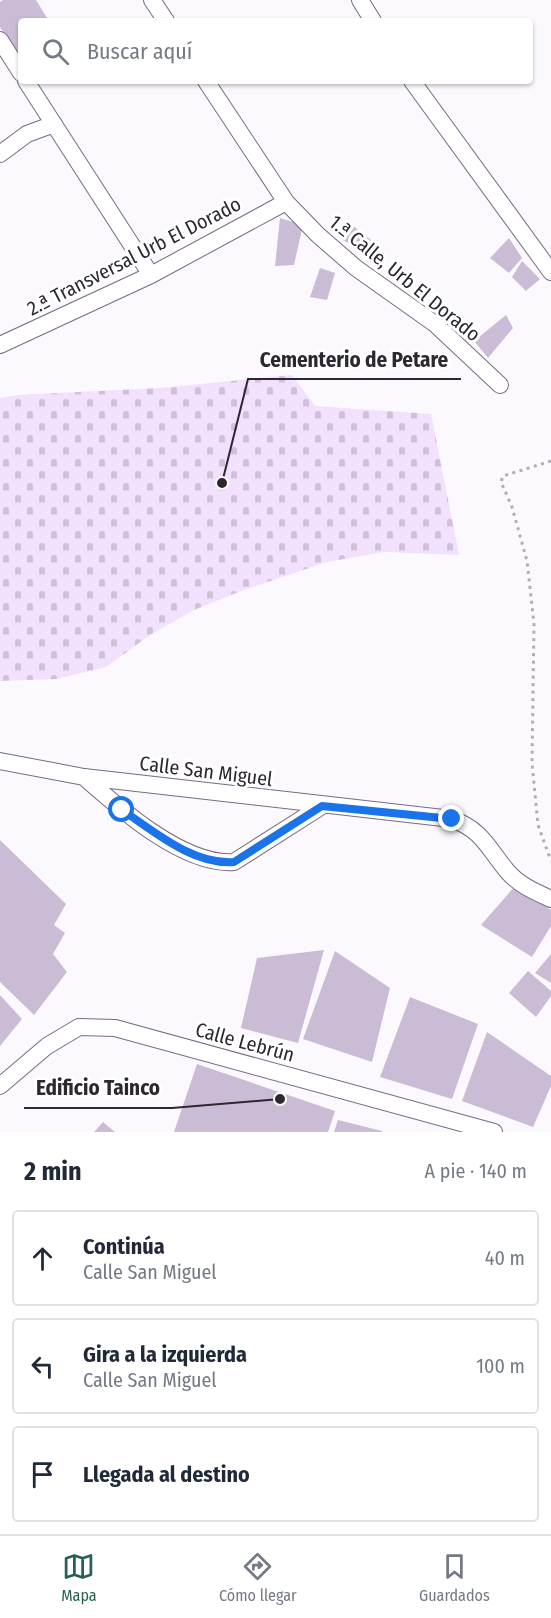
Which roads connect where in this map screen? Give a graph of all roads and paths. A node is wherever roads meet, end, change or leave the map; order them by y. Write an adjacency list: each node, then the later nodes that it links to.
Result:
1 (152, 0): 3 (street)
2 (360, 0): 4 (street)
3 (164, 18)
4 (371, 18)
5 (0, 40): 6 (street)
6 (18, 68)
7 (28, 84): 10 (street)
8 (208, 84): 12 (street, 1.ª Calle, Urb El Dorado)
9 (414, 84): 13 (street)
10 (54, 124): 11 (street); 14 (street)
11 (0, 154)
12 (286, 201): 14 (street, 2.ª Transversal Urb El Dorado); 16 (street, 1.ª Calle, Urb El Dorado)
13 (551, 272)
14 (151, 275): 15 (street, 2.ª Transversal Urb El Dorado)
15 (0, 345)
16 (500, 385)
17 (551, 461): 21 (path)
18 (0, 761): 19 (street, Calle San Miguel)
19 (84, 777): 20 (street, Calle San Miguel); 20 (street)
20 (322, 806): 22 (street, Calle San Miguel)
21 (551, 861)
22 (551, 899)
23 (0, 1086): 24 (street, Calle Lebrún)
24 (494, 1132)

